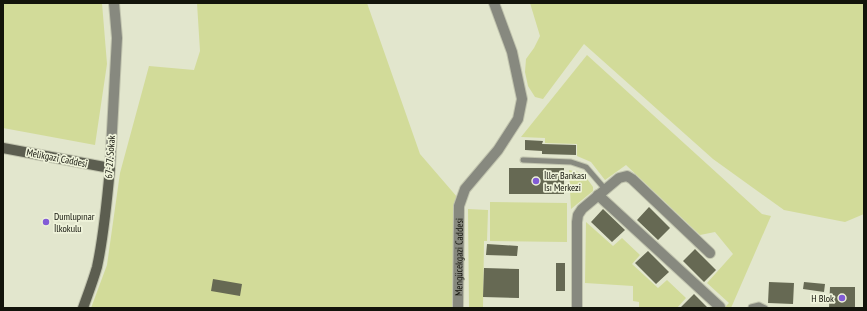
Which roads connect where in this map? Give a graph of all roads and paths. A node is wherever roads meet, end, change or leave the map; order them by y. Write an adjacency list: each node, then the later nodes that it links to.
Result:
1 (114, 3): 5 (street, 67-27. Sokak)
2 (494, 3): 10 (street, Mengücekgazi Caddesi)
3 (3, 148): 5 (street, Melikgazi Caddesi)
4 (524, 160): 6 (lane)
5 (110, 168): 9 (street, 67-27. Sokak)
6 (602, 192): 7 (street); 8 (street); 11 (street)
7 (710, 253)
8 (720, 307)
9 (83, 308)
10 (458, 308)
11 (577, 308)
12 (751, 308): 13 (lane)
13 (765, 308)

